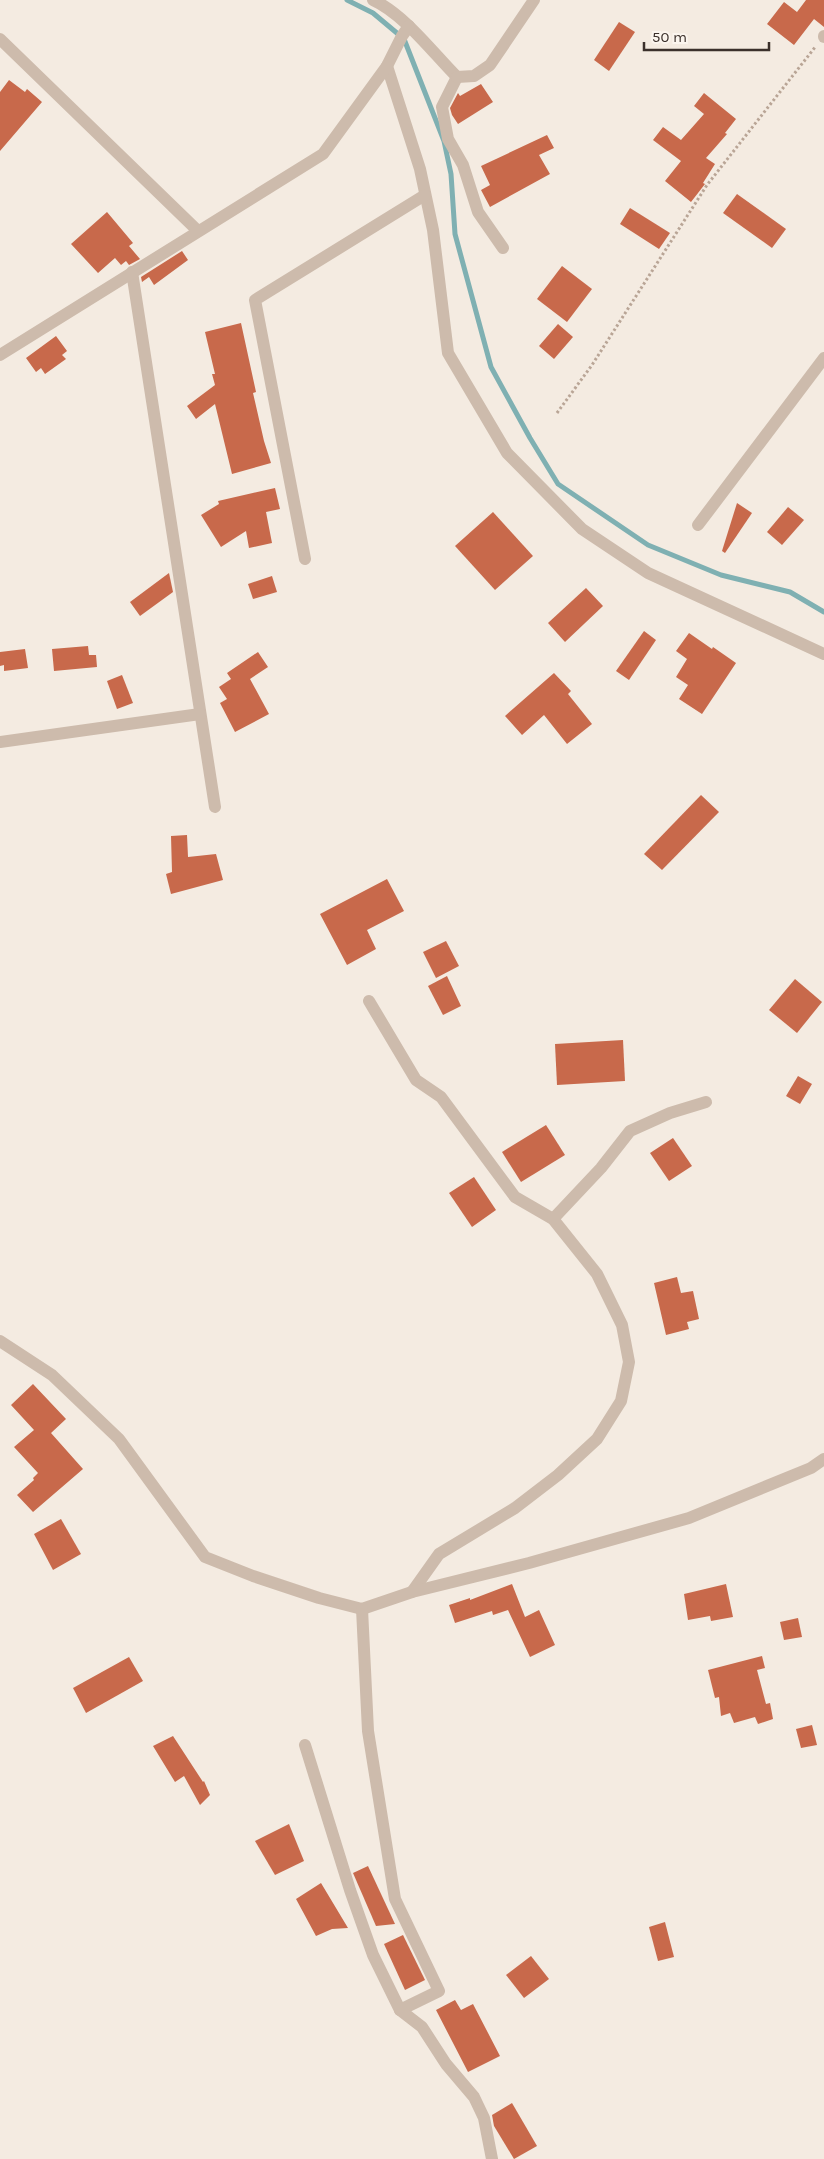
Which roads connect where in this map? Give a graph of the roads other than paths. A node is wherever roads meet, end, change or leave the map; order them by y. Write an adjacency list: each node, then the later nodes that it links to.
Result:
1 (373, 0): 3 (street)
2 (534, 0): 6 (street)
3 (409, 26): 5 (street); 6 (street)
4 (0, 39): 8 (street)
5 (387, 66): 7 (street); 8 (street)
6 (456, 77): 9 (street)
7 (425, 195): 14 (street); 15 (street)
8 (198, 231): 10 (street)
9 (503, 248)
10 (132, 272): 11 (street); 16 (street)
11 (0, 355)
12 (824, 358): 13 (street)
13 (698, 525)
14 (305, 559)
15 (824, 654)
16 (200, 714): 17 (street); 18 (street)
17 (0, 742)
18 (215, 807)
19 (369, 1001): 21 (street)
20 (706, 1102): 21 (street)
21 (553, 1219): 24 (street)
22 (0, 1341): 25 (street)
23 (824, 1459): 24 (street)
24 (412, 1592): 25 (street)
25 (362, 1609): 27 (street)
26 (305, 1745): 27 (street)
27 (400, 2010): 28 (street)
28 (492, 2159)

